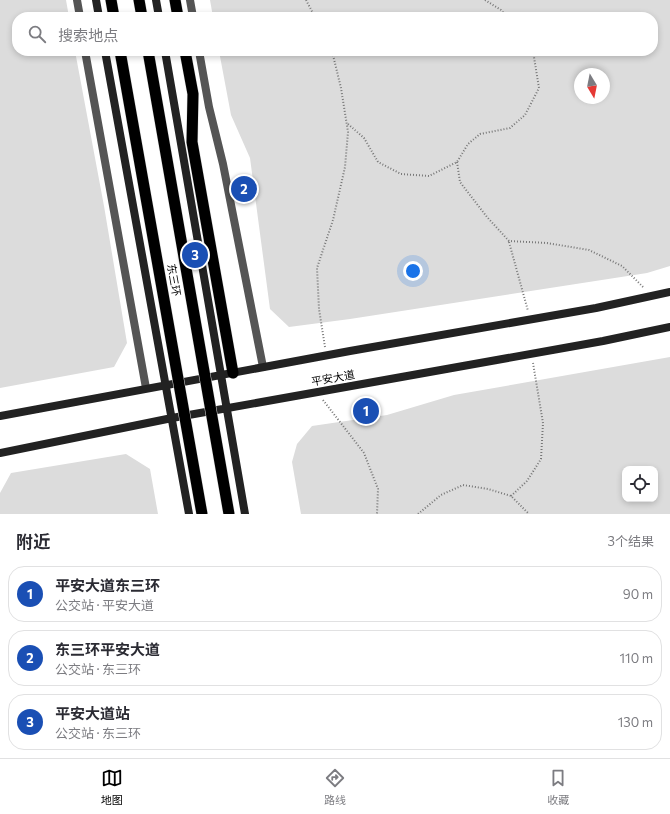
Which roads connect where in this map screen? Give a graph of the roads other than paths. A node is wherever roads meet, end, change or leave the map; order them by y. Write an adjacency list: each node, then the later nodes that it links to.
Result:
1 (77, 0): 8 (street)
2 (96, 0): 9 (main road)
3 (111, 0): 10 (highway)
4 (138, 0): 11 (highway)
5 (156, 0): 12 (main road)
6 (175, 0): 13 (highway)
7 (190, 0): 14 (street)
8 (79, 12)
9 (98, 12)
10 (113, 12)
11 (141, 12)
12 (159, 12)
13 (177, 12)
14 (192, 12)
15 (87, 56): 28 (street)
16 (106, 56): 27 (main road)
17 (121, 56): 34 (highway, 东三环, bridge)
18 (149, 56): 35 (highway, 东三环, bridge)
19 (166, 56): 26 (main road)
20 (186, 56): 25 (highway)
21 (200, 56): 24 (street)
22 (670, 292): 24 (main road, 平安大道)
23 (670, 326): 29 (main road, 平安大道)
24 (263, 367): 25 (main road, 平安大道)
25 (233, 373): 26 (main road, 平安大道)
26 (221, 375): 27 (main road, 平安大道); 29 (main road)
27 (166, 385): 28 (main road, 平安大道); 31 (main road)
28 (146, 388): 30 (main road, 平安大道)
29 (227, 408): 31 (main road, 平安大道); 36 (main road)
30 (0, 416)
31 (172, 418): 32 (main road, 平安大道); 33 (main road)
32 (0, 453)
33 (189, 514)
34 (202, 514)
35 (229, 514)
36 (245, 514)

